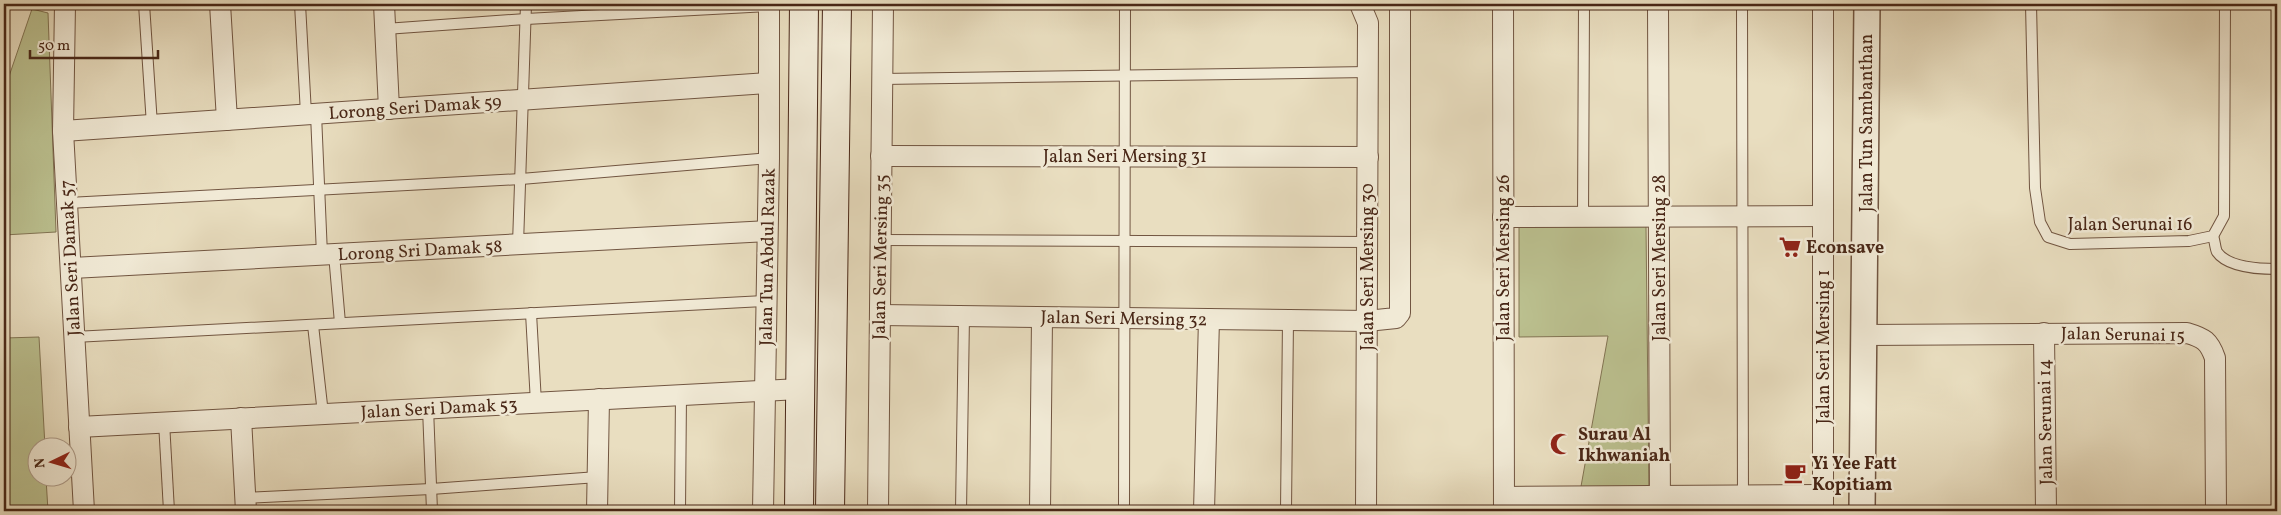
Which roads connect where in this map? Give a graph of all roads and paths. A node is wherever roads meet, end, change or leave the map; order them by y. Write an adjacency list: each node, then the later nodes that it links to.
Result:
1 (65, 4): 33 (street, Jalan Seri Damak 57)
2 (144, 4): 32 (lane)
3 (220, 4): 31 (street)
4 (300, 4): 30 (lane)
5 (384, 4): 23 (street)
6 (526, 4): 22 (lane)
7 (804, 4): 69 (main road, Jalan Tun Abdul Razak)
8 (837, 4): 93 (main road)
9 (883, 4): 26 (street, Jalan Seri Mersing 35)
10 (1125, 4): 25 (lane)
11 (1360, 4): 24 (street, Jalan Seri Mersing 30)
12 (1400, 4): 63 (street, Jalan Seri Mersing 32)
13 (1503, 4): 45 (street, Jalan Seri Mersing 26)
14 (1584, 4): 41 (lane)
15 (1658, 4): 42 (street, Jalan Seri Mersing 28)
16 (1742, 4): 43 (lane)
17 (1823, 4): 44 (street, Jalan Seri Mersing 1)
18 (1866, 4): 67 (street, Jalan Tun Sambanthan)
19 (2031, 4): 47 (lane, Jalan Serunai 16)
20 (2226, 4): 47 (lane, Jalan Serunai 16)
21 (769, 5): 22 (lane); 27 (street, Jalan Tun Abdul Razak)
22 (526, 19): 23 (lane); 28 (lane)
23 (386, 30): 29 (street)
24 (1368, 72): 25 (lane); 36 (street, Jalan Seri Mersing 30)
25 (1125, 74): 26 (lane); 34 (lane)
26 (882, 79): 35 (street, Jalan Seri Mersing 35)
27 (768, 83): 28 (street, Lorong Seri Damak 59); 37 (street, Jalan Tun Abdul Razak)
28 (523, 100): 29 (street, Lorong Seri Damak 59); 38 (lane)
29 (389, 109): 30 (street, Lorong Seri Damak 59)
30 (311, 114): 31 (street, Lorong Seri Damak 59); 39 (lane)
31 (227, 120): 32 (street, Lorong Seri Damak 59)
32 (152, 125): 33 (street, Lorong Seri Damak 59)
33 (63, 131): 40 (street, Jalan Seri Damak 57)
34 (1125, 155): 35 (street, Jalan Seri Mersing 31); 36 (street, Jalan Seri Mersing 31); 48 (lane)
35 (881, 156): 49 (street, Jalan Seri Mersing 35)
36 (1368, 157): 50 (street, Jalan Seri Mersing 30)
37 (769, 158): 38 (lane); 46 (street, Jalan Tun Abdul Razak)
38 (521, 179): 39 (lane); 51 (lane)
39 (320, 191): 40 (lane); 52 (lane)
40 (68, 203): 53 (street, Jalan Seri Damak 57)
41 (1583, 216): 42 (street); 45 (street)
42 (1659, 216): 43 (street); 84 (street, Jalan Seri Mersing 28)
43 (1742, 216): 44 (street); 81 (lane)
44 (1823, 216): 82 (street, Jalan Seri Mersing 1)
45 (1503, 217): 83 (street, Jalan Seri Mersing 26)
46 (767, 231): 51 (street, Lorong Sri Damak 58); 55 (street, Jalan Tun Abdul Razak)
47 (2214, 236): 54 (lane)
48 (1124, 239): 49 (lane); 50 (lane); 60 (lane)
49 (880, 240): 57 (street, Jalan Seri Mersing 35)
50 (1368, 242): 63 (street, Jalan Seri Mersing 30)
51 (518, 244): 52 (street, Lorong Sri Damak 58)
52 (328, 254): 53 (street, Lorong Sri Damak 58); 64 (lane)
53 (72, 268): 68 (street, Jalan Seri Damak 57)
54 (2277, 269)
55 (766, 301): 56 (lane); 70 (street, Jalan Tun Abdul Razak)
56 (531, 313): 64 (lane); 73 (lane)
57 (880, 315): 58 (street, Jalan Seri Mersing 32); 94 (street, Jalan Seri Mersing 35)
58 (964, 316): 59 (street, Jalan Seri Mersing 32); 95 (lane)
59 (1042, 318): 60 (street, Jalan Seri Mersing 32); 96 (street)
60 (1125, 318): 61 (street, Jalan Seri Mersing 32); 97 (lane)
61 (1209, 319): 62 (street, Jalan Seri Mersing 32); 98 (street)
62 (1288, 320): 63 (street, Jalan Seri Mersing 32); 99 (lane)
63 (1367, 321): 100 (street, Jalan Seri Mersing 30)
64 (340, 323): 65 (lane)
65 (313, 325): 68 (lane); 75 (lane)
66 (2044, 333): 67 (street, Jalan Serunai 15); 102 (street, Jalan Serunai 14); 103 (street, Jalan Serunai 15)
67 (1864, 335): 101 (street, Jalan Tun Sambanthan)
68 (74, 337): 78 (street, Jalan Seri Damak 57)
69 (800, 389): 70 (street, Jalan Seri Damak 53); 92 (main road, Jalan Tun Abdul Razak)
70 (765, 390): 71 (street, Jalan Seri Damak 53); 91 (street, Jalan Tun Abdul Razak)
71 (681, 395): 72 (street, Jalan Seri Damak 53); 90 (lane)
72 (599, 399): 73 (street, Jalan Seri Damak 53); 79 (street)
73 (536, 403): 74 (street, Jalan Seri Damak 53)
74 (428, 408): 75 (street, Jalan Seri Damak 53); 80 (lane)
75 (323, 414): 76 (street, Jalan Seri Damak 53)
76 (241, 418): 77 (street, Jalan Seri Damak 53); 85 (street)
77 (164, 422): 78 (street, Jalan Seri Damak 53); 87 (lane)
78 (79, 427): 86 (street, Jalan Seri Damak 57)
79 (598, 477): 80 (lane); 89 (street)
80 (431, 489): 85 (lane); 88 (lane)
81 (1743, 503): 82 (street); 84 (street)
82 (1823, 503)
83 (1504, 504): 84 (street)
84 (1660, 504)
85 (245, 505)
86 (84, 511)
87 (169, 511)
88 (432, 511)
89 (597, 511)
90 (680, 511)
91 (763, 511)
92 (799, 511)
93 (830, 511)
94 (878, 511)
95 (961, 511)
96 (1040, 511)
97 (1124, 511)
98 (1204, 511)
99 (1286, 511)
100 (1366, 511)
101 (1862, 511)
102 (2046, 511)
103 (2216, 511)

